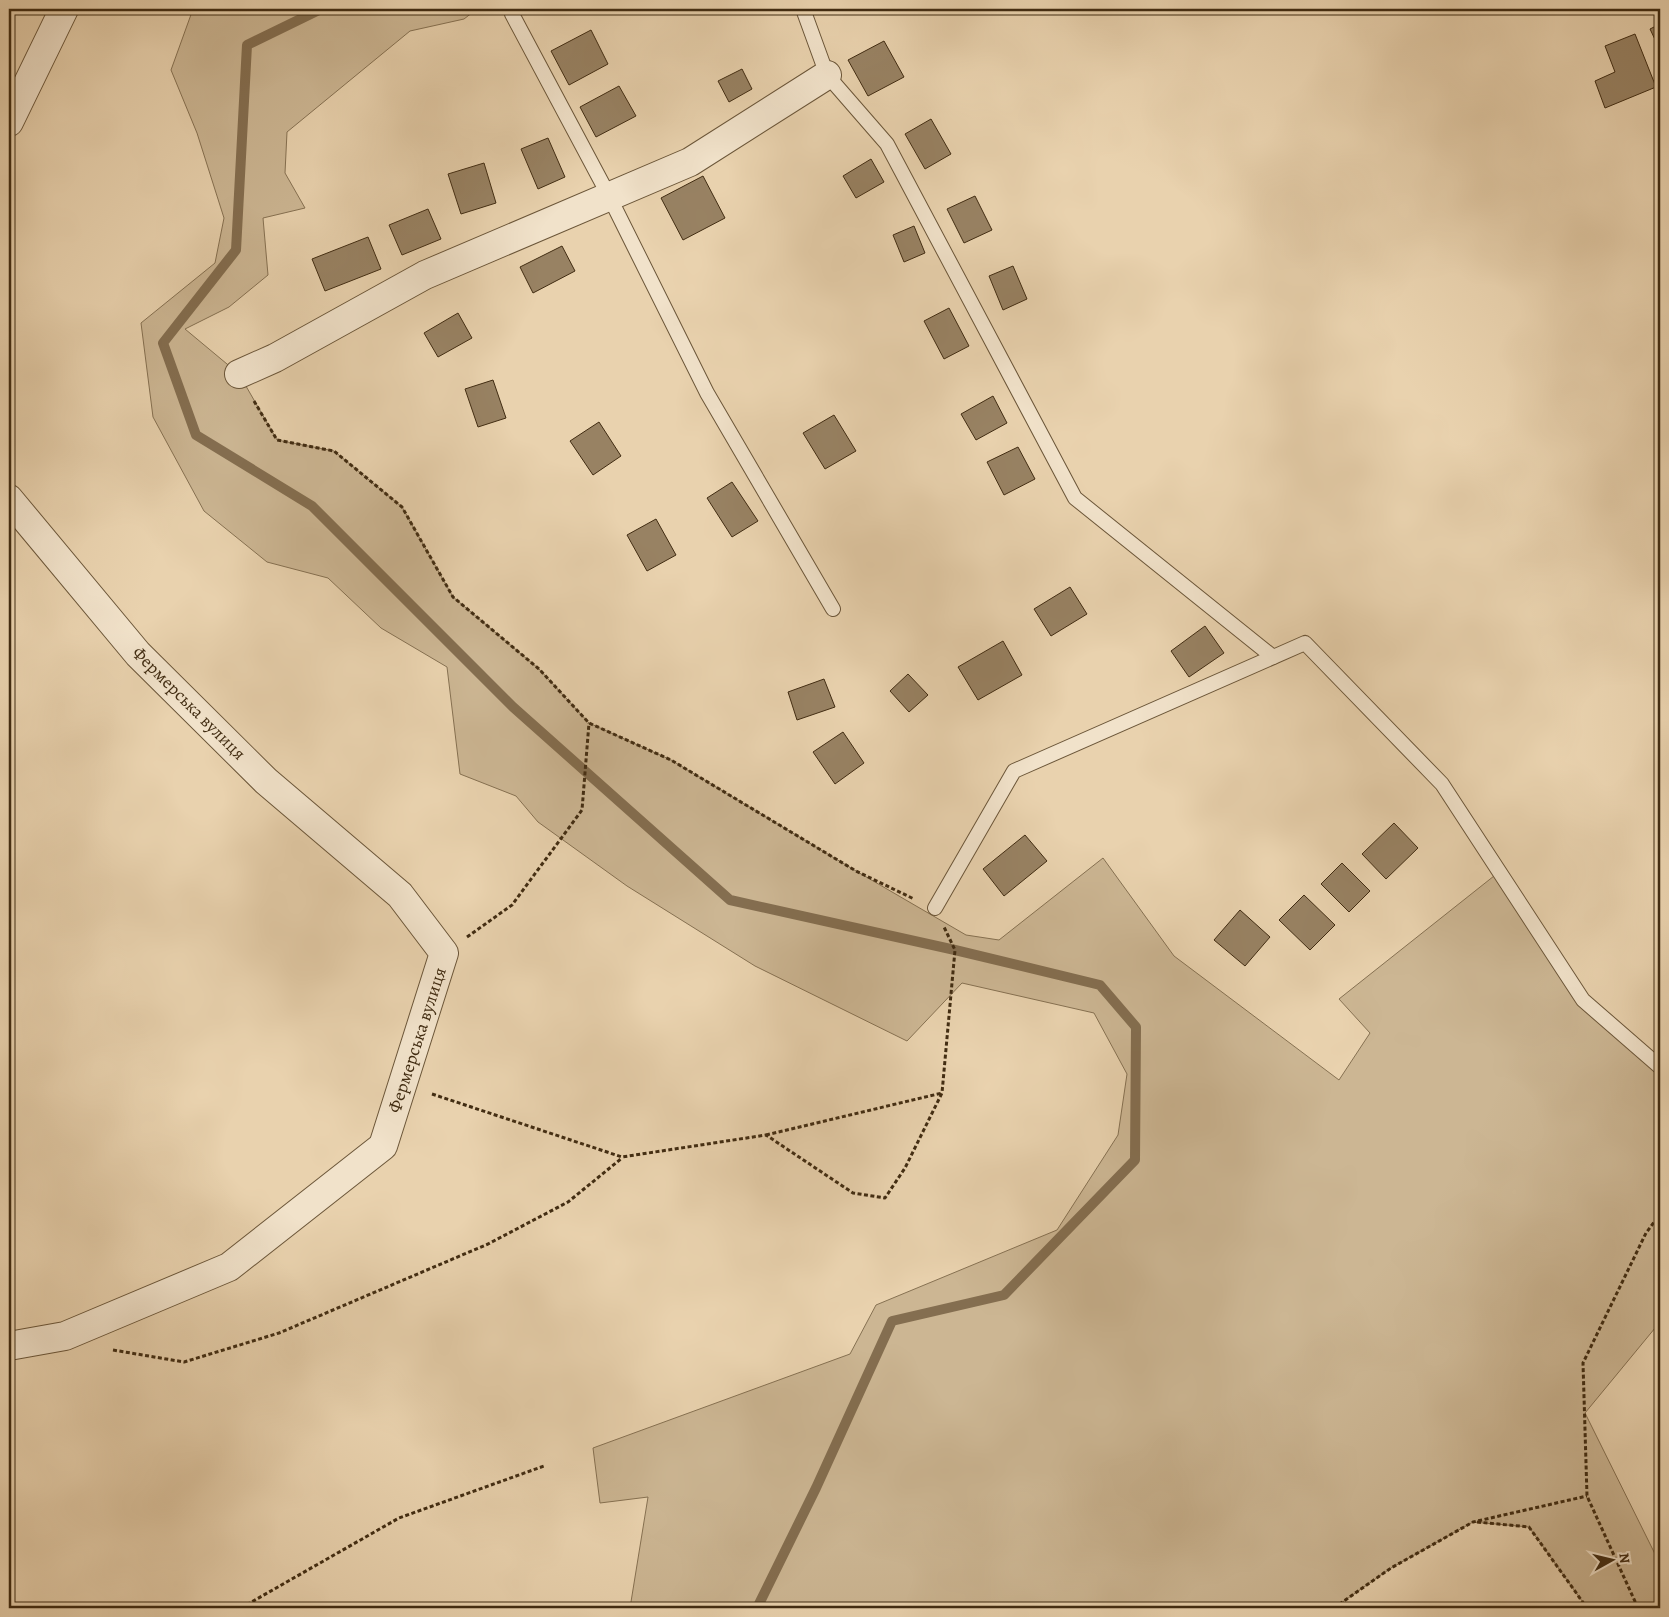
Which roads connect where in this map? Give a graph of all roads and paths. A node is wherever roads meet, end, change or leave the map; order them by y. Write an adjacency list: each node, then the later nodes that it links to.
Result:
1 (64, 9): 5 (street)
2 (803, 9): 4 (lane)
3 (512, 14): 6 (lane)
4 (827, 76): 6 (street); 10 (lane)
5 (9, 122)
6 (609, 196): 7 (street); 9 (lane)
7 (239, 374): 11 (path)
8 (9, 499): 13 (street, Фермерська вулиця)
9 (833, 609)
10 (1273, 657): 12 (lane); 14 (lane)
11 (589, 723): 12 (path); 13 (path)
12 (935, 908): 16 (path)
13 (444, 953): 15 (street, Фермерська вулиця)
14 (1660, 1067)
15 (403, 1084): 18 (path); 20 (street, Фермерська вулиця)
16 (942, 1093): 17 (path); 17 (path)
17 (766, 1135): 18 (path)
18 (622, 1157): 21 (path)
19 (1660, 1214): 23 (path)
20 (9, 1346)
21 (112, 1350)
22 (544, 1466): 25 (path)
23 (1587, 1496): 24 (path); 28 (path)
24 (1473, 1522): 26 (path); 27 (path)
25 (241, 1608)
26 (1334, 1608)
27 (1587, 1608)
28 (1638, 1608)

